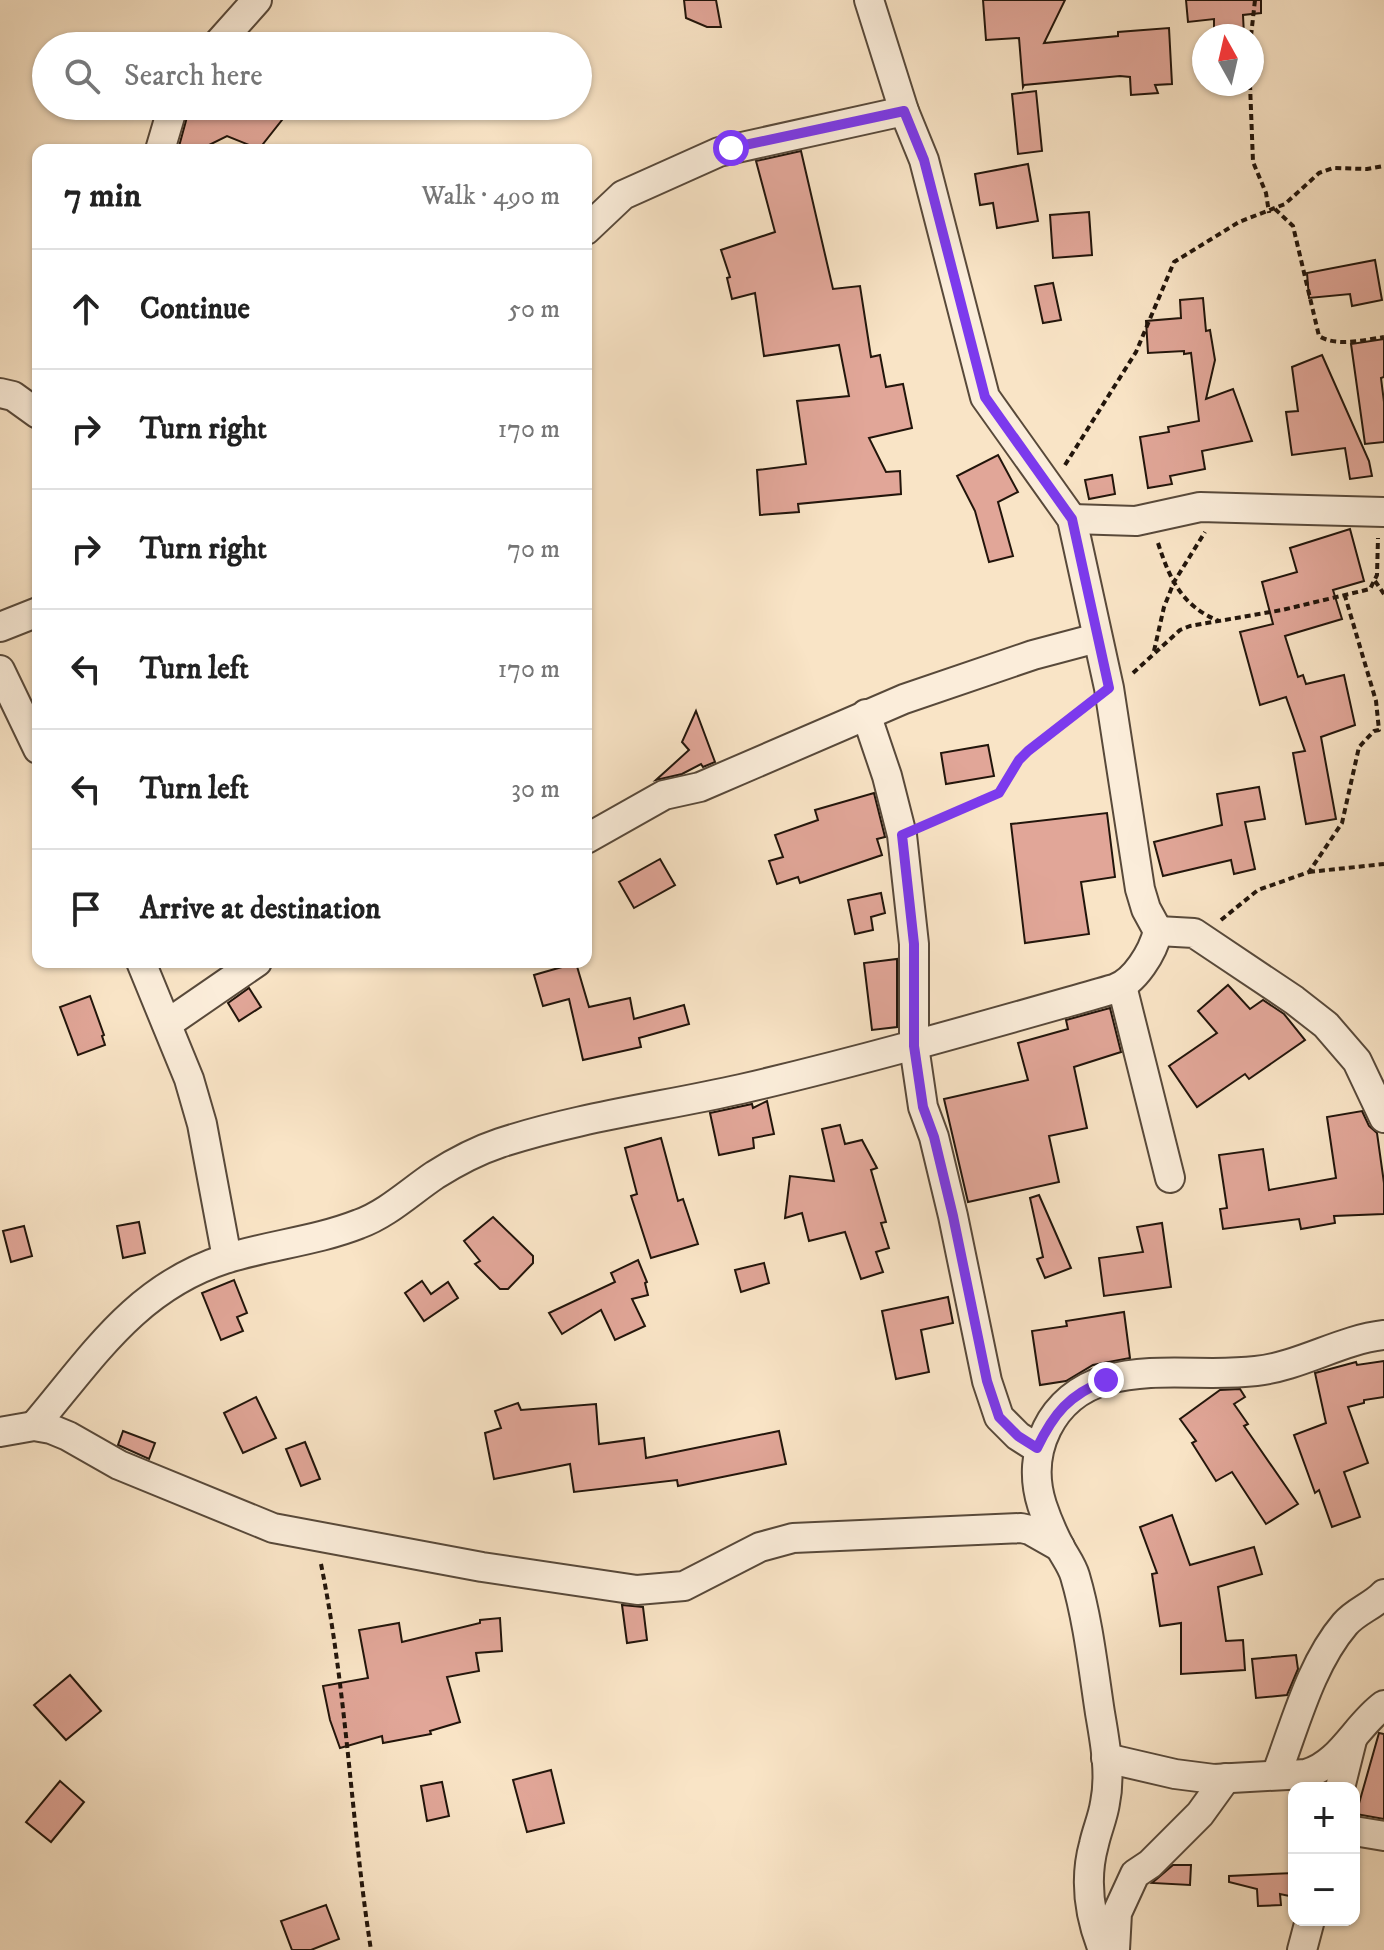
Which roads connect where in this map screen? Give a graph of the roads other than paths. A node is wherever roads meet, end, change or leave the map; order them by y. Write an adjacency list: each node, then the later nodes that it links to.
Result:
1 (257, 0): 3 (street)
2 (869, 0): 4 (street)
3 (228, 32)
4 (904, 111): 7 (street); 11 (street)
5 (169, 120): 6 (street)
6 (162, 144)
7 (592, 224)
8 (0, 393): 9 (street)
9 (32, 410)
10 (1381, 512): 11 (street)
11 (1072, 519): 14 (street)
12 (32, 614): 13 (street)
13 (0, 627)
14 (1097, 638): 16 (street); 19 (street)
15 (0, 670): 17 (street)
16 (866, 714): 18 (street); 24 (street)
17 (32, 737)
18 (592, 836)
19 (1158, 931): 22 (street); 25 (street)
20 (144, 968): 23 (street)
21 (248, 968): 23 (street)
22 (1122, 986): 24 (street); 26 (street)
23 (167, 1024): 27 (street)
24 (914, 1046): 27 (street); 31 (street)
25 (1384, 1118)
26 (1170, 1178)
27 (227, 1258): 29 (street)
28 (1384, 1335): 31 (street)
29 (34, 1426): 30 (street); 32 (street)
30 (0, 1432)
31 (1037, 1448): 32 (street)
32 (1060, 1547): 36 (street)
33 (1384, 1594): 37 (street)
34 (1384, 1705): 35 (street)
35 (1354, 1735): 37 (street); 39 (street)
36 (1106, 1758): 38 (street); 43 (street)
37 (1276, 1775): 38 (street)
38 (1226, 1778): 44 (street)
39 (1342, 1782)
40 (1360, 1832): 41 (street)
41 (1384, 1836)
42 (1308, 1926): 45 (street)
43 (1103, 1950)
44 (1115, 1950)
45 (1302, 1950)

